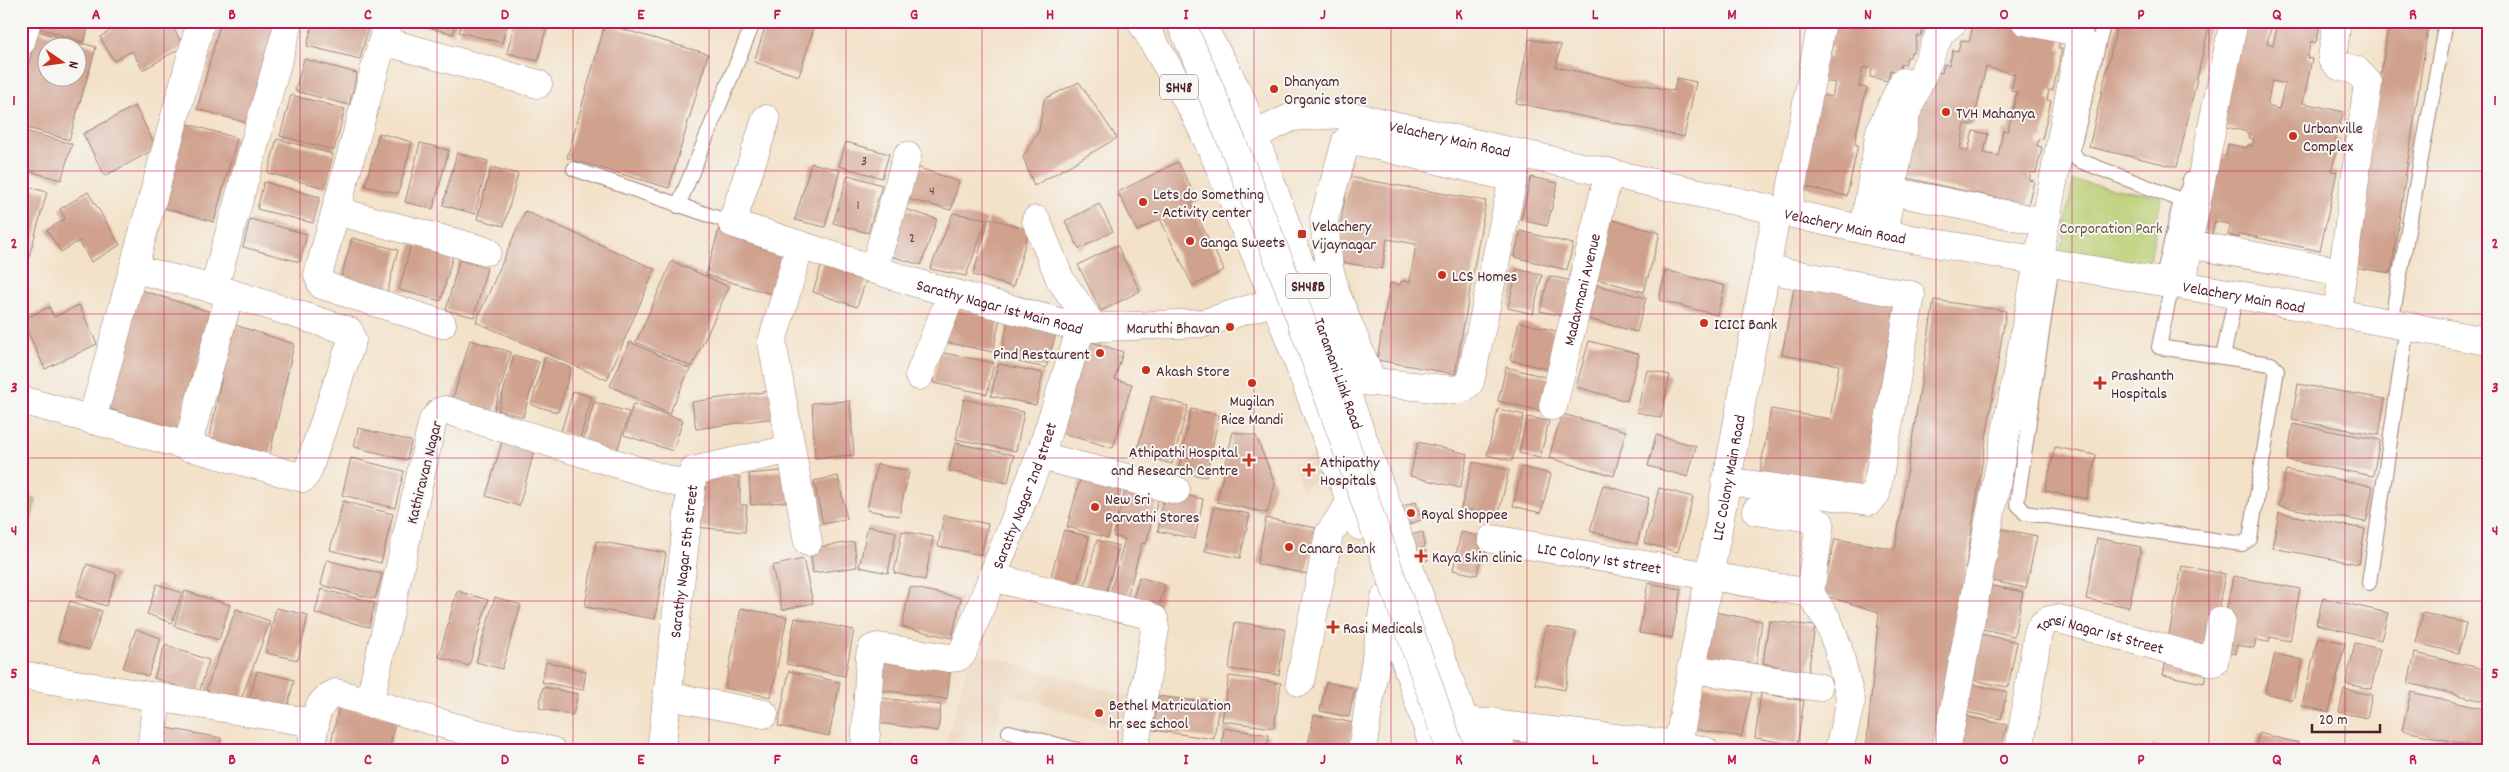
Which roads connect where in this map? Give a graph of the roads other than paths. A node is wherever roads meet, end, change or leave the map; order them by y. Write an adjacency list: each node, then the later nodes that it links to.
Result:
1 (27, 21): 18 (street)
2 (201, 21): 40 (street)
3 (289, 21): 45 (street)
4 (754, 21): 29 (lane)
5 (1141, 21): 22 (street, SH48)
6 (1180, 21): 99 (street, bridge)
7 (1199, 21): 21 (street, Taramani Link Road)
8 (1822, 21): 31 (street, LIC Colony Main Road)
9 (1934, 21): 35 (street)
10 (1954, 21): 27 (street)
11 (2025, 21): 33 (street)
12 (2104, 21): 28 (lane)
13 (2225, 21): 28 (lane)
14 (2234, 21): 37 (street)
15 (2337, 21): 43 (street)
16 (2446, 21): 51 (lane)
17 (386, 31): 19 (street); 30 (street)
18 (21, 42)
19 (538, 84)
20 (766, 120): 34 (street)
21 (1254, 136): 22 (street, Velachery Main Road); 24 (street, Velachery Main Road); 56 (street, Taramani Link Road / SH48B)
22 (1214, 154): 48 (street, Taramani Link Road / SH48B)
23 (907, 156): 41 (street)
24 (1515, 166): 26 (street, Velachery Main Road); 57 (street); 57 (street)
25 (574, 169): 29 (lane)
26 (1608, 172): 31 (street, Velachery Main Road); 59 (street, Madavmani Avenue)
27 (1891, 191): 33 (street); 35 (street)
28 (2181, 200): 44 (lane)
29 (678, 206): 34 (lane)
30 (336, 211): 38 (street); 50 (street)
31 (1782, 211): 35 (street, Velachery Main Road); 42 (street, LIC Colony Main Road)
32 (1036, 220): 52 (street)
33 (2044, 222): 39 (street)
34 (732, 223): 36 (street, Sarathy Nagar 1st Main Road)
35 (1874, 232): 39 (street, Velachery Main Road)
36 (800, 244): 41 (street, Sarathy Nagar 1st Main Road); 62 (street)
37 (2188, 244): 43 (street); 44 (street)
38 (487, 250)
39 (2045, 263): 44 (street, Velachery Main Road); 54 (lane); 104 (street)
40 (135, 269): 45 (street); 60 (street)
41 (874, 269): 46 (street, Sarathy Nagar 1st Main Road)
42 (1766, 269): 64 (street, LIC Colony Main Road); 64 (street)
43 (2343, 272): 49 (street)
44 (2172, 283): 47 (street, Velachery Main Road); 54 (lane)
45 (222, 291): 61 (street); 61 (street)
46 (952, 293): 52 (street, Sarathy Nagar 1st Main Road); 55 (street)
47 (2236, 294): 49 (street, Velachery Main Road); 54 (lane)
48 (1275, 301): 52 (street, Sarathy Nagar 1st Main Road); 67 (street, Taramani Link Road / SH48B)
49 (2337, 314): 51 (street, Velachery Main Road)
50 (442, 324)
51 (2399, 325): 53 (street, Velachery Main Road); 73 (lane)
52 (1088, 328): 63 (street, Sarathy Nagar 2nd street)
53 (2488, 341)
54 (2223, 357)
55 (919, 376)
56 (1341, 380): 57 (street); 85 (street, Taramani Link Road / SH48B)
57 (1372, 381)
58 (21, 400): 60 (street)
59 (1553, 406)
60 (92, 420): 61 (street)
61 (187, 447)
62 (791, 449): 65 (street, Sarathy Nagar 5th street); 70 (street)
63 (1040, 456): 66 (street); 72 (street, Sarathy Nagar 2nd street)
64 (1725, 480): 71 (street, LIC Colony Main Road)
65 (691, 488): 82 (street, Sarathy Nagar 5th street); 83 (street, Kathiravan Nagar)
66 (1176, 490)
67 (1351, 502): 75 (street, Taramani Link Road / SH48B); 79 (street)
68 (1756, 511): 74 (street)
69 (1492, 539): 71 (street, LIC Colony 1st street)
70 (808, 542)
71 (1708, 575): 74 (street, LIC Colony 1st street); 77 (street, LIC Colony Main Road)
72 (994, 578): 94 (street, Sarathy Nagar 2nd street); 96 (street)
73 (2369, 583)
74 (1810, 593): 103 (street)
75 (1385, 598): 97 (street); 98 (street, Taramani Link Road / SH48B)
76 (2221, 621): 105 (street, Tansi Nagar 1st Street)
77 (1691, 668): 80 (street); 90 (street, LIC Colony Main Road)
78 (21, 675): 81 (street)
79 (1300, 682)
80 (1818, 687)
81 (156, 696): 88 (street); 91 (street)
82 (668, 696): 84 (street); 93 (street, Sarathy Nagar 5th street)
83 (369, 704): 88 (street); 89 (street)
84 (764, 714)
85 (1465, 721): 86 (street); 100 (street, Taramani Link Road / SH48B)
86 (1493, 722): 90 (street); 101 (street)
87 (1009, 732): 95 (lane)
88 (314, 738)
89 (466, 741): 92 (street)
90 (1678, 745): 102 (street)
91 (151, 751)
92 (552, 751)
93 (661, 751)
94 (865, 751)
95 (1081, 751)
96 (1134, 751)
97 (1362, 751)
98 (1434, 751)
99 (1451, 751)
100 (1475, 751)
101 (1502, 751)
102 (1705, 751)
103 (1842, 751)
104 (1946, 751)
105 (2019, 751)

